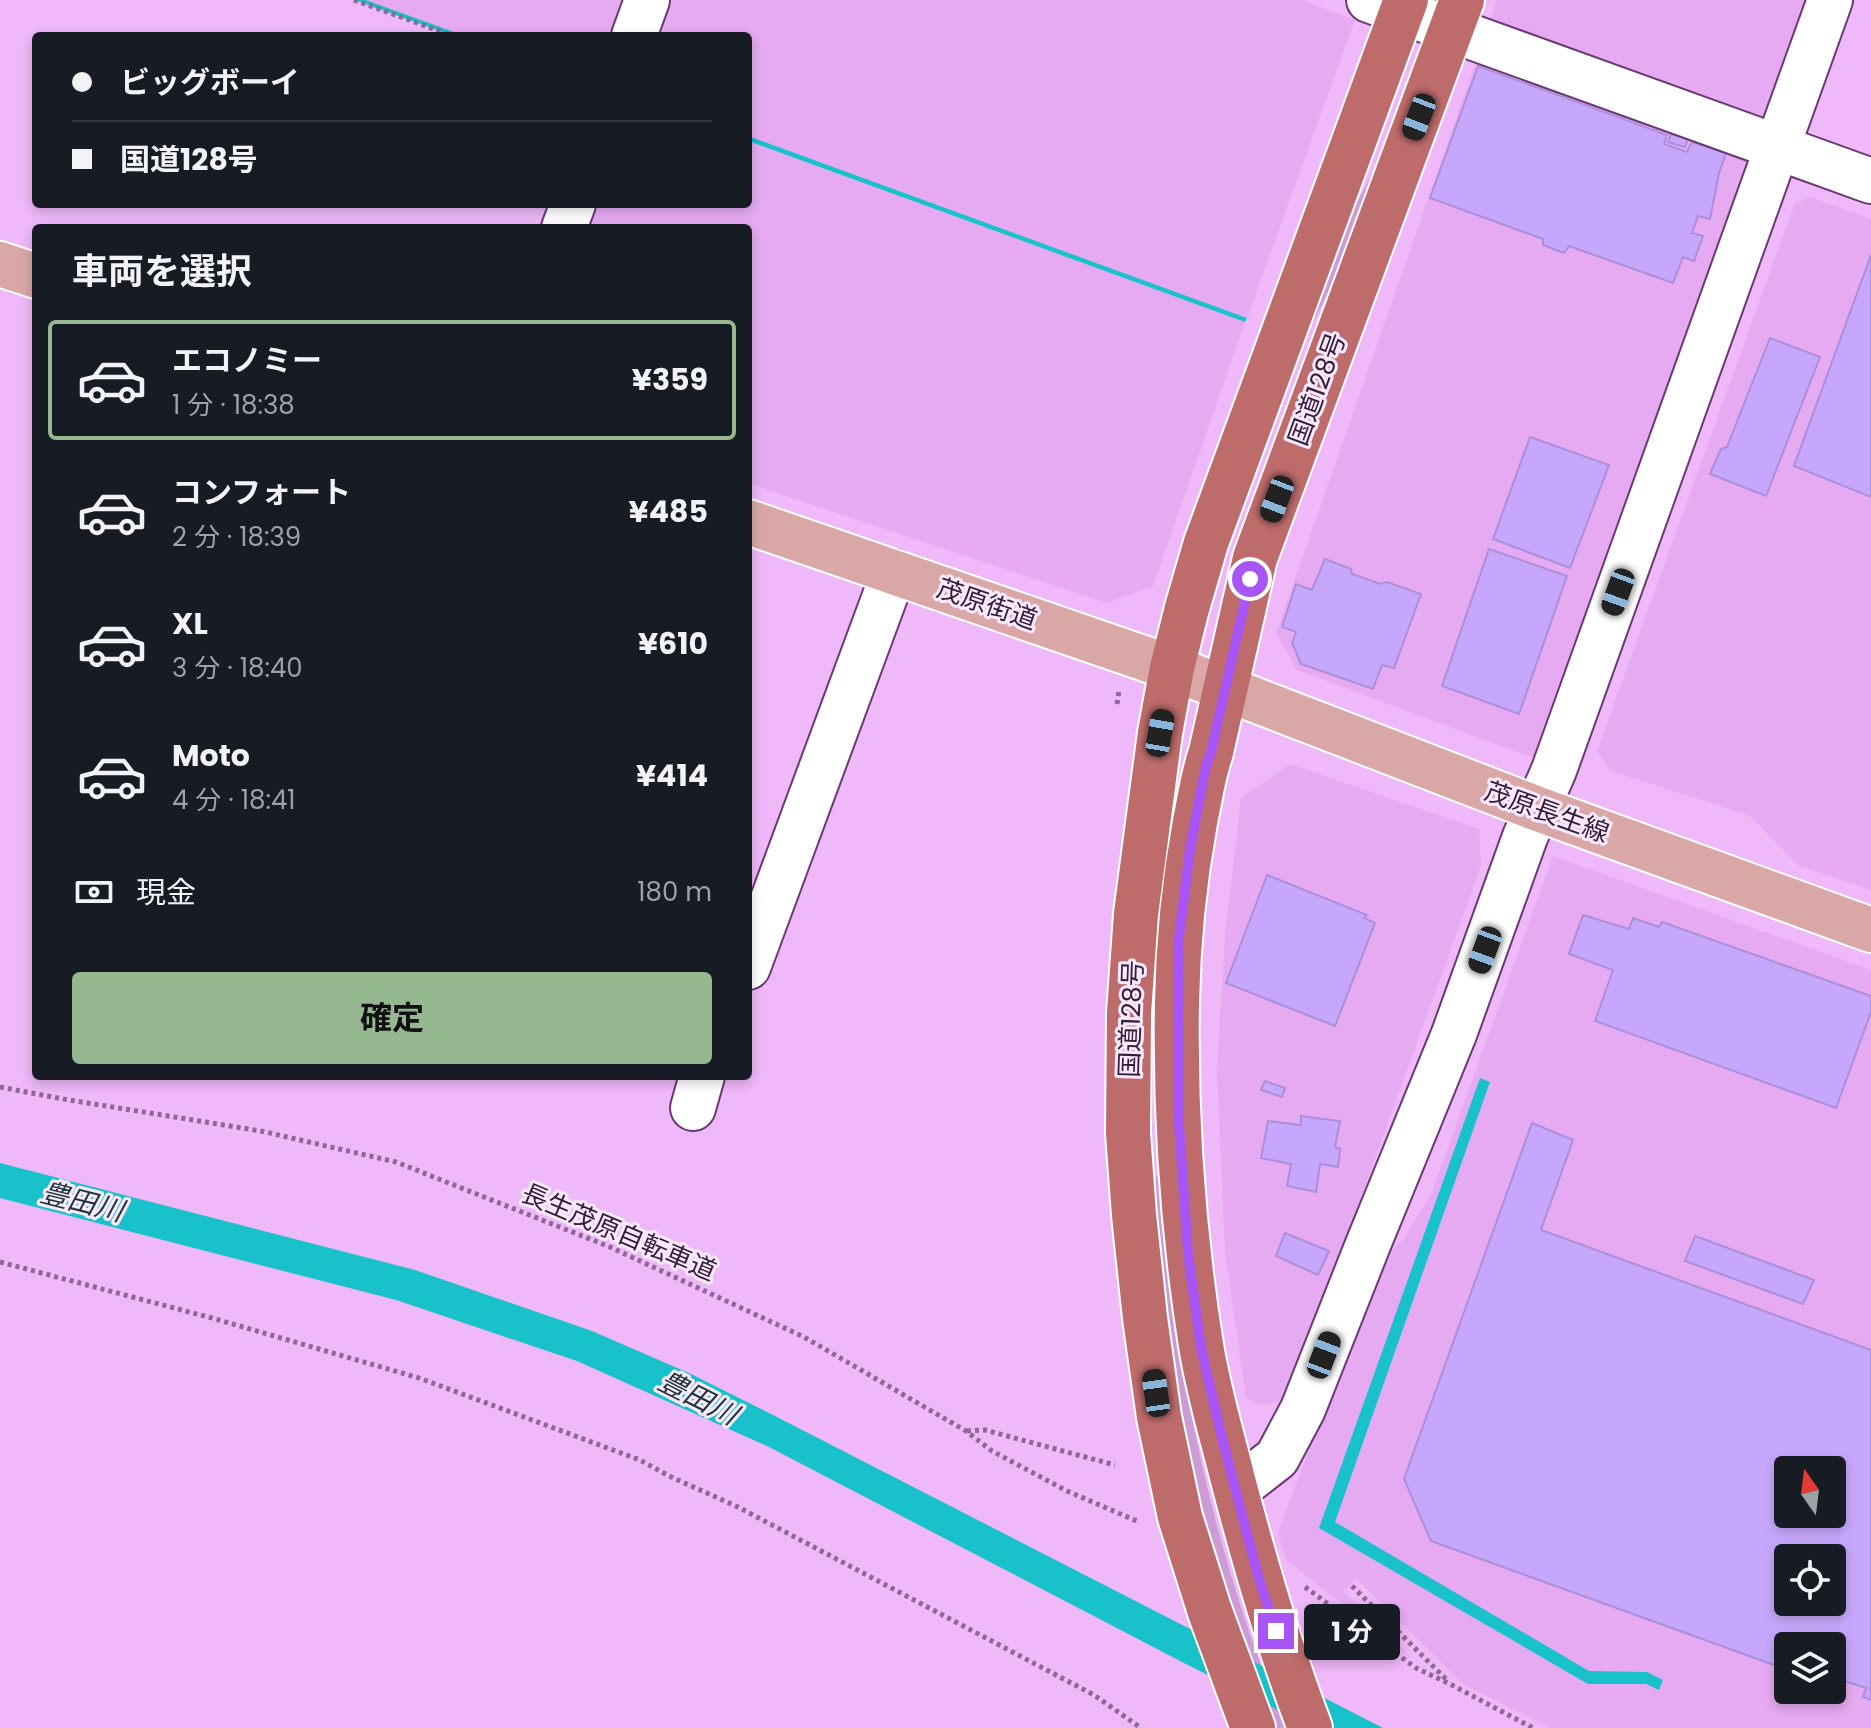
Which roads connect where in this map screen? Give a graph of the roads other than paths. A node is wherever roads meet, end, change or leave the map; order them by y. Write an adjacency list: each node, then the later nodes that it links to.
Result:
1 (647, 0): 5 (street)
2 (1830, 0): 6 (street)
3 (1392, 4): 4 (street); 12 (highway, 国道128号)
4 (1456, 14): 6 (street); 13 (highway, 国道128号)
5 (635, 32)
6 (1777, 147): 7 (street); 14 (street)
7 (1871, 181)
8 (0, 264): 9 (main road)
9 (32, 275)
10 (752, 523): 11 (main road, 茂原街道)
11 (894, 572): 12 (main road, 茂原街道); 16 (street)
12 (1172, 668): 13 (main road, 茂原街道); 18 (highway, 国道128号)
13 (1225, 689): 14 (main road, 茂原長生線); 17 (highway, 国道128号)
14 (1538, 809): 15 (main road, 茂原長生線); 17 (street)
15 (1871, 930)
16 (752, 956)
17 (1236, 1490): 19 (highway, 国道128号)
18 (1253, 1728)
19 (1310, 1728)

